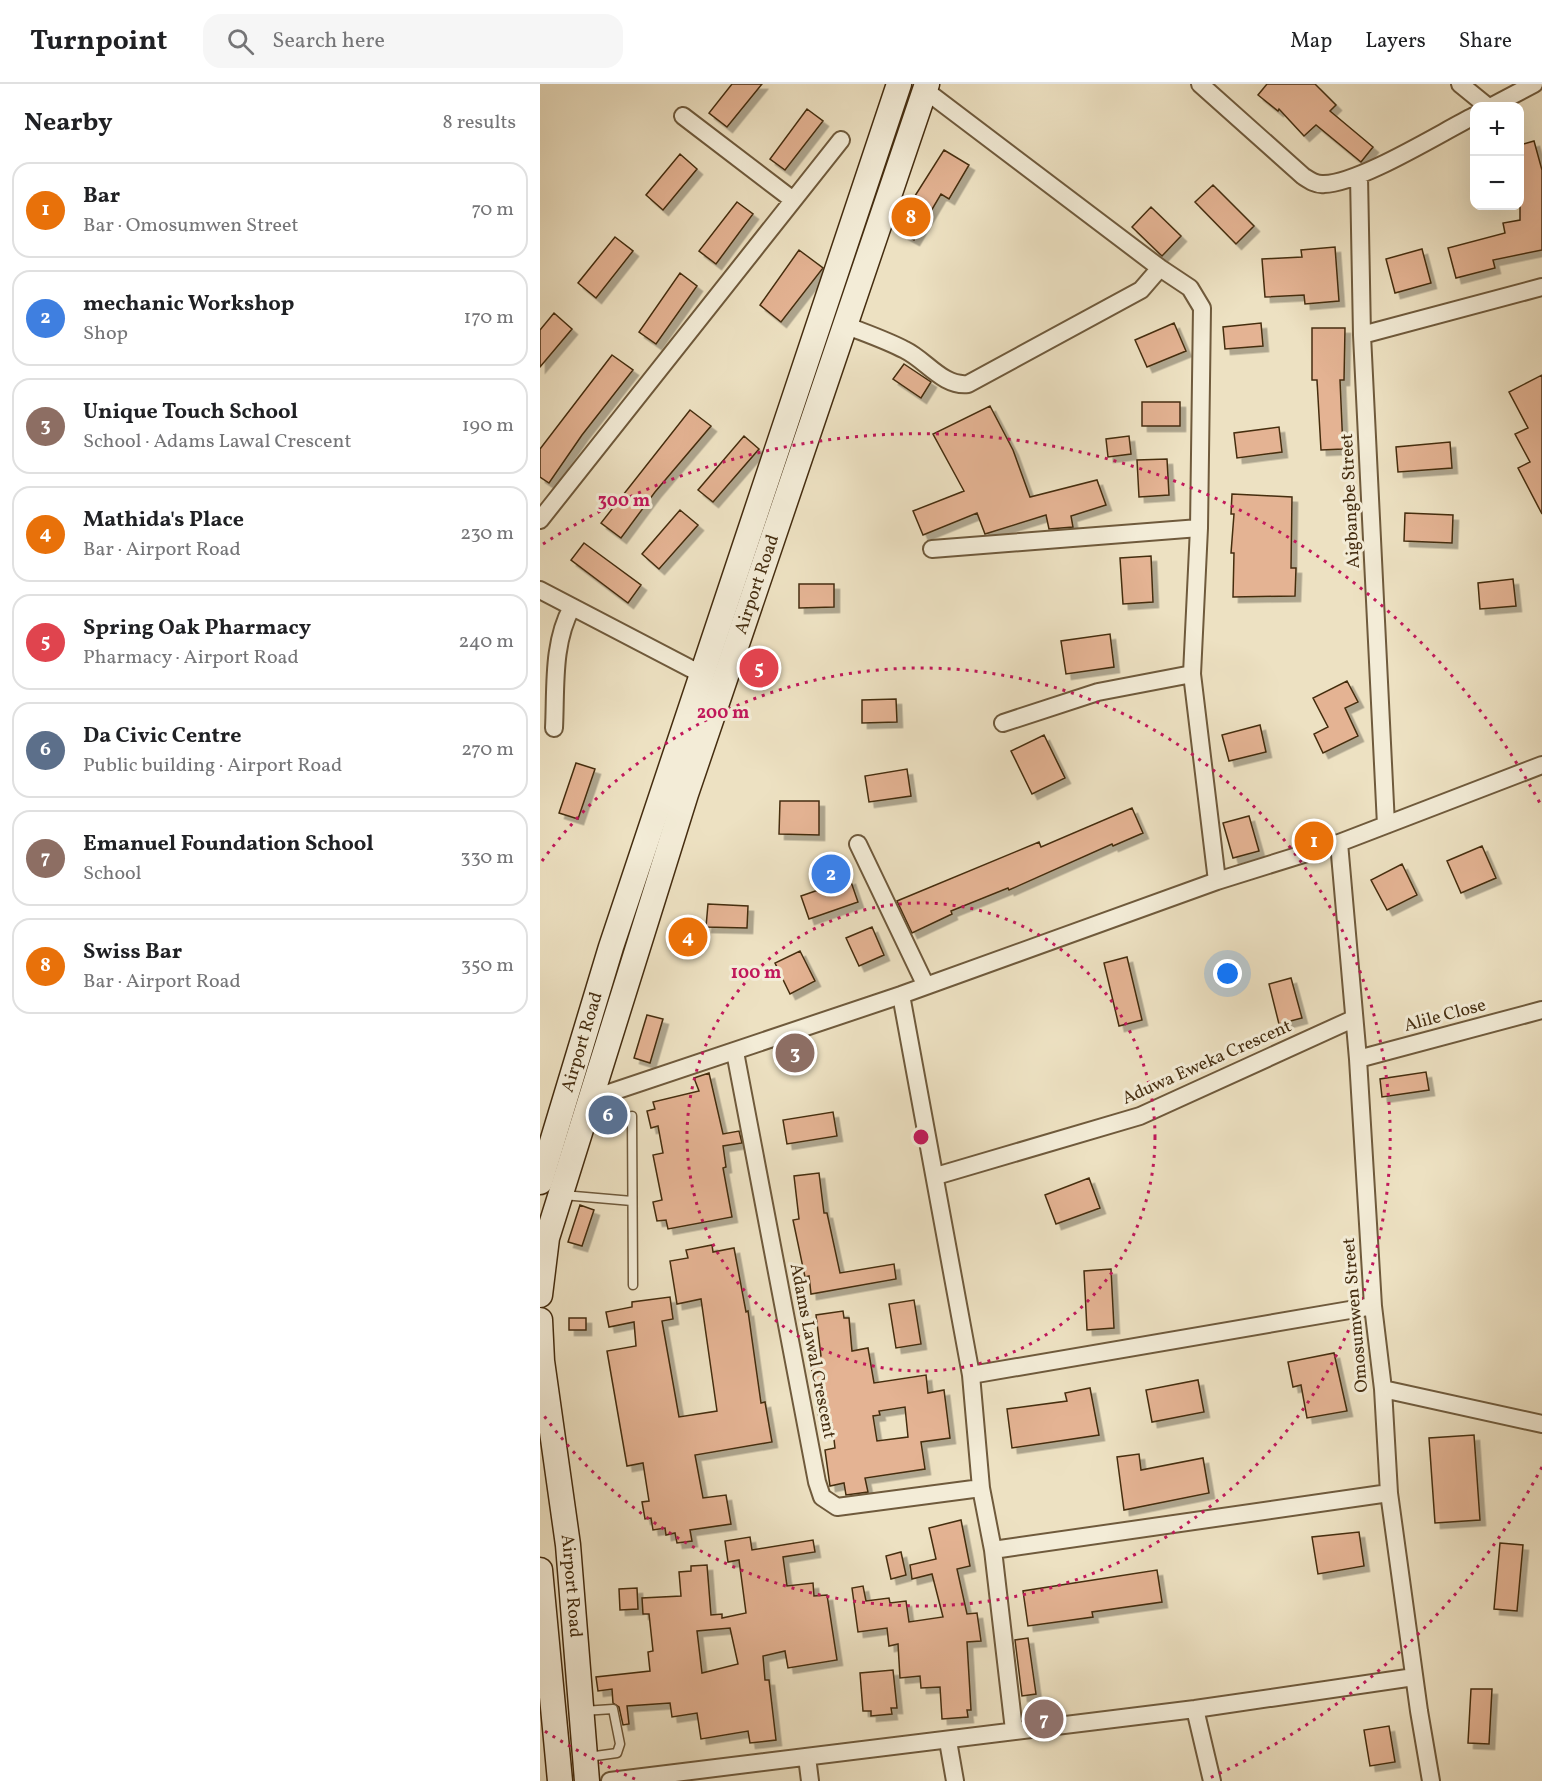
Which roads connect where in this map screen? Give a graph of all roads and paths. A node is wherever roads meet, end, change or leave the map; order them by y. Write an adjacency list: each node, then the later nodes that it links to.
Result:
1 (899, 84): 22 (main road, Airport Road)
2 (1200, 84): 11 (street)
3 (1460, 84): 6 (street)
4 (1534, 84): 7 (street)
5 (926, 87): 13 (street); 15 (main road, Airport Road)
6 (1482, 102)
7 (1500, 102)
8 (683, 116): 12 (street)
9 (1470, 118): 11 (street)
10 (841, 140): 12 (street)
11 (1359, 176): 16 (street, Aigbangbe Street)
12 (793, 200): 17 (street)
13 (1160, 268): 15 (street); 18 (street)
14 (1542, 287): 16 (street)
15 (845, 324): 27 (main road, Airport Road)
16 (1362, 334): 28 (street, Aigbangbe Street)
17 (540, 520)
18 (1199, 528): 19 (street); 23 (street)
19 (932, 549)
20 (540, 591): 21 (street)
21 (572, 607): 22 (street); 25 (street)
22 (701, 674): 27 (main road, Airport Road)
23 (1192, 674): 24 (street); 31 (street)
24 (1003, 723)
25 (554, 729)
26 (1542, 765): 28 (street)
27 (675, 790): 38 (main road, Airport Road); 41 (main road, Airport Road)
28 (1386, 825): 29 (street)
29 (1340, 843): 31 (street); 35 (street, Omosumwen Street)
30 (858, 844): 32 (street)
31 (1217, 881): 32 (street)
32 (926, 986): 33 (street)
33 (901, 995): 36 (street); 40 (street)
34 (1542, 1010): 37 (street, Alile Close)
35 (1353, 1019): 37 (street, Omosumwen Street); 40 (street, Aduwa Eweka Crescent)
36 (735, 1052): 38 (street); 50 (street, Adams Lawal Crescent)
37 (1358, 1059): 45 (street, Omosumwen Street)
38 (588, 1100): 41 (main road, Airport Road)
39 (632, 1116): 42 (lane)
40 (936, 1176): 47 (street)
41 (550, 1189): 42 (lane); 44 (main road, Airport Road)
42 (632, 1201): 43 (lane)
43 (633, 1285)
44 (540, 1295)
45 (1373, 1306): 47 (street); 48 (street, Omosumwen Street)
46 (540, 1320): 56 (main road, Airport Road)
47 (971, 1375): 50 (street)
48 (1383, 1389): 49 (street); 51 (street, Omosumwen Street)
49 (1542, 1424)
50 (981, 1488): 52 (street)
51 (1389, 1493): 52 (street); 54 (street, Omosumwen Street)
52 (993, 1550): 57 (street)
53 (540, 1570): 61 (main road, Airport Road)
54 (1414, 1677): 55 (street); 66 (street, Omosumwen Street)
55 (1195, 1709): 57 (street); 65 (street)
56 (581, 1712): 60 (main road, Airport Road); 60 (lane)
57 (1014, 1730): 58 (street)
58 (948, 1741): 59 (street); 64 (street)
59 (807, 1757): 62 (street); 63 (street)
60 (586, 1769)
61 (560, 1781)
62 (609, 1781)
63 (810, 1781)
64 (955, 1781)
65 (1212, 1781)
66 (1431, 1781)

